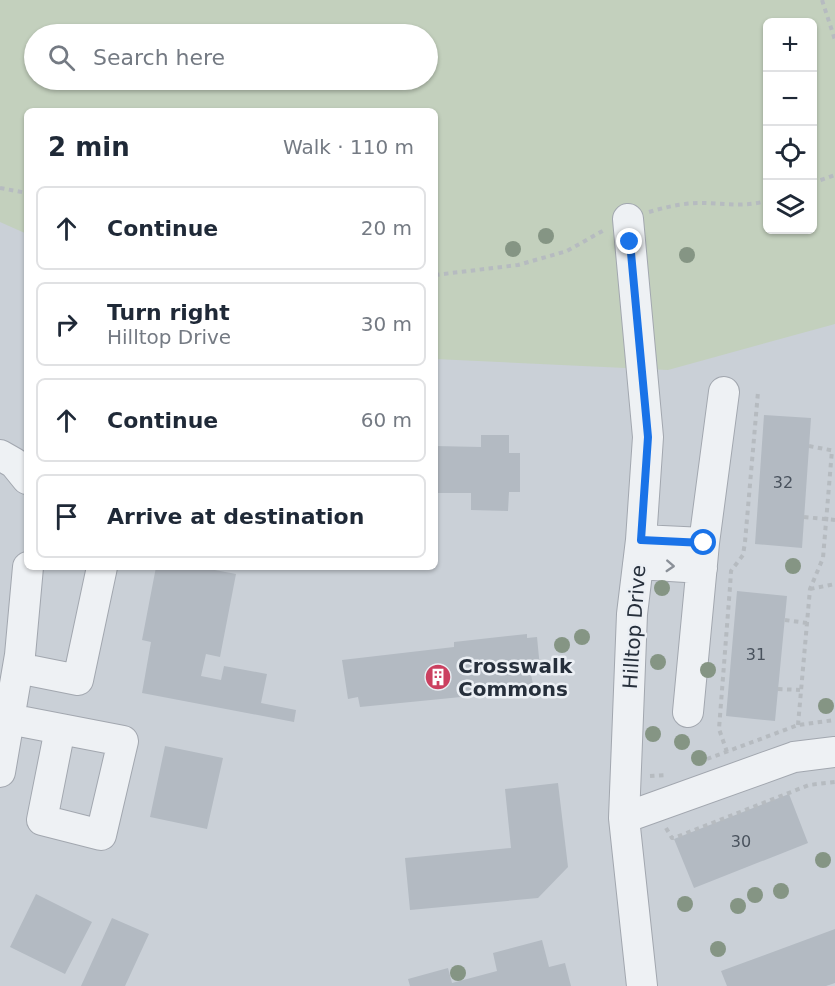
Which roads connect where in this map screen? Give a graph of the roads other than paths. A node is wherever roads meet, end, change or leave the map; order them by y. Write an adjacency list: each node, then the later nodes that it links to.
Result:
1 (628, 219): 5 (street, Hilltop Drive)
2 (724, 392): 6 (street)
3 (0, 455): 4 (street)
4 (24, 475)
5 (639, 552): 6 (street); 15 (street, Hilltop Drive)
6 (703, 555): 10 (street)
7 (27, 570): 9 (street)
8 (101, 570): 9 (street)
9 (12, 658): 11 (street)
10 (688, 712)
11 (9, 719): 12 (street); 14 (street)
12 (60, 729)
13 (835, 752): 15 (street)
14 (0, 772)
15 (624, 818): 16 (street, Hilltop Drive)
16 (642, 986)

